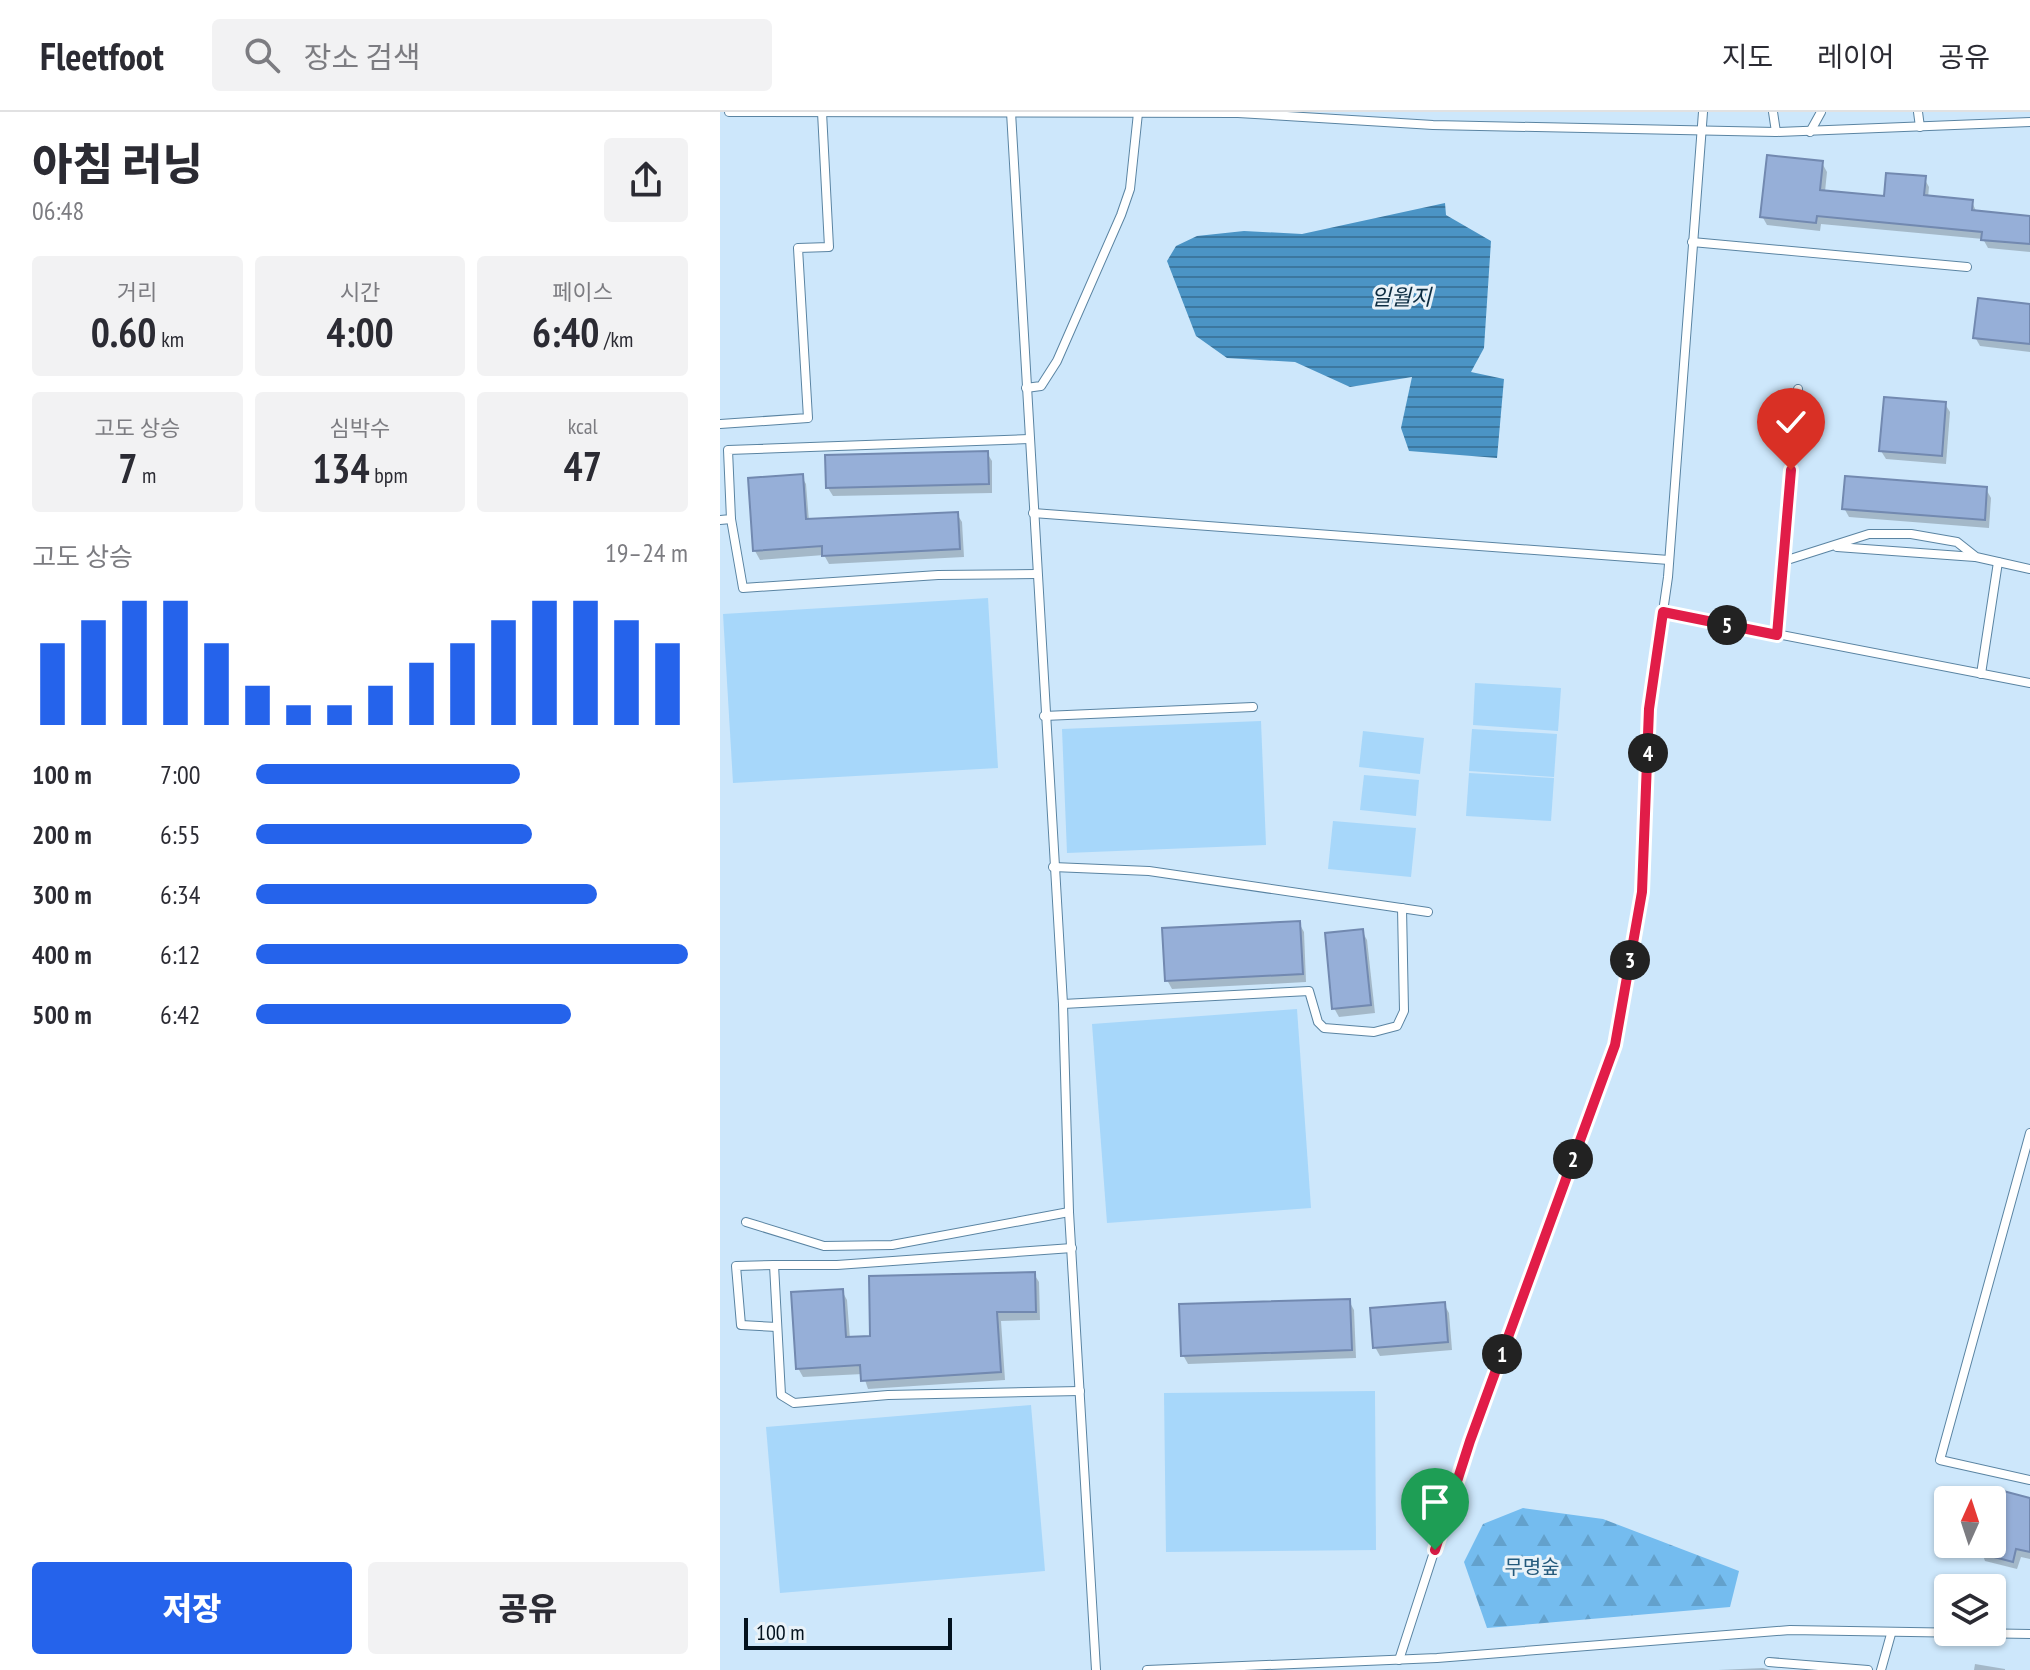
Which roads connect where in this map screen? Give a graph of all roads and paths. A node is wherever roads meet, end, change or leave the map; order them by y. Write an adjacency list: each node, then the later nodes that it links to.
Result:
1 (729, 112): 6 (lane)
2 (1703, 112): 12 (lane)
3 (1773, 112): 13 (lane)
4 (1821, 112): 14 (lane)
5 (1918, 112): 11 (lane)
6 (822, 113): 7 (lane); 19 (lane)
7 (1011, 113): 8 (lane); 17 (lane)
8 (1138, 113): 9 (lane); 17 (lane)
9 (1194, 113): 12 (lane)
10 (2030, 122): 11 (lane)
11 (1920, 127): 14 (lane)
12 (1701, 131): 13 (lane); 15 (lane)
13 (1776, 132): 14 (lane)
14 (1810, 132)
15 (1692, 242): 16 (lane); 27 (lane)
16 (1967, 267)
17 (1026, 388): 20 (lane)
18 (1798, 389): 28 (lane)
19 (720, 424)
20 (1029, 439): 21 (lane); 22 (lane)
21 (1033, 513): 27 (lane); 32 (lane)
22 (731, 519): 23 (lane); 32 (lane)
23 (720, 520)
24 (1835, 547): 25 (lane); 25 (lane); 28 (lane)
25 (1976, 557): 29 (lane)
26 (2030, 559): 30 (lane)
27 (1669, 560): 33 (lane)
28 (1784, 561): 34 (lane)
29 (1998, 562): 30 (lane); 35 (lane)
30 (2017, 567): 31 (lane)
31 (2030, 569)
32 (1036, 574): 38 (lane)
33 (1663, 612): 34 (lane); 53 (lane)
34 (1777, 635): 35 (lane)
35 (1981, 674): 36 (lane)
36 (2030, 683)
37 (1253, 707): 38 (lane)
38 (1044, 716): 39 (lane)
39 (1053, 867): 40 (lane); 42 (lane)
40 (1402, 908): 41 (lane); 42 (lane)
41 (1428, 912)
42 (1063, 1004): 44 (lane)
43 (2030, 1133): 50 (lane)
44 (1069, 1212): 45 (lane); 46 (lane)
45 (746, 1222)
46 (1072, 1248): 47 (lane); 49 (lane)
47 (774, 1265): 48 (lane); 48 (lane)
48 (777, 1327): 49 (lane)
49 (1080, 1391): 56 (lane)
50 (2030, 1480)
51 (1891, 1634): 52 (lane); 53 (lane); 59 (lane)
52 (2030, 1634)
53 (1399, 1660): 55 (lane)
54 (1769, 1662): 58 (lane)
55 (1345, 1666): 57 (lane)
56 (1096, 1670)
57 (1147, 1670)
58 (1868, 1670)
59 (1881, 1670)

